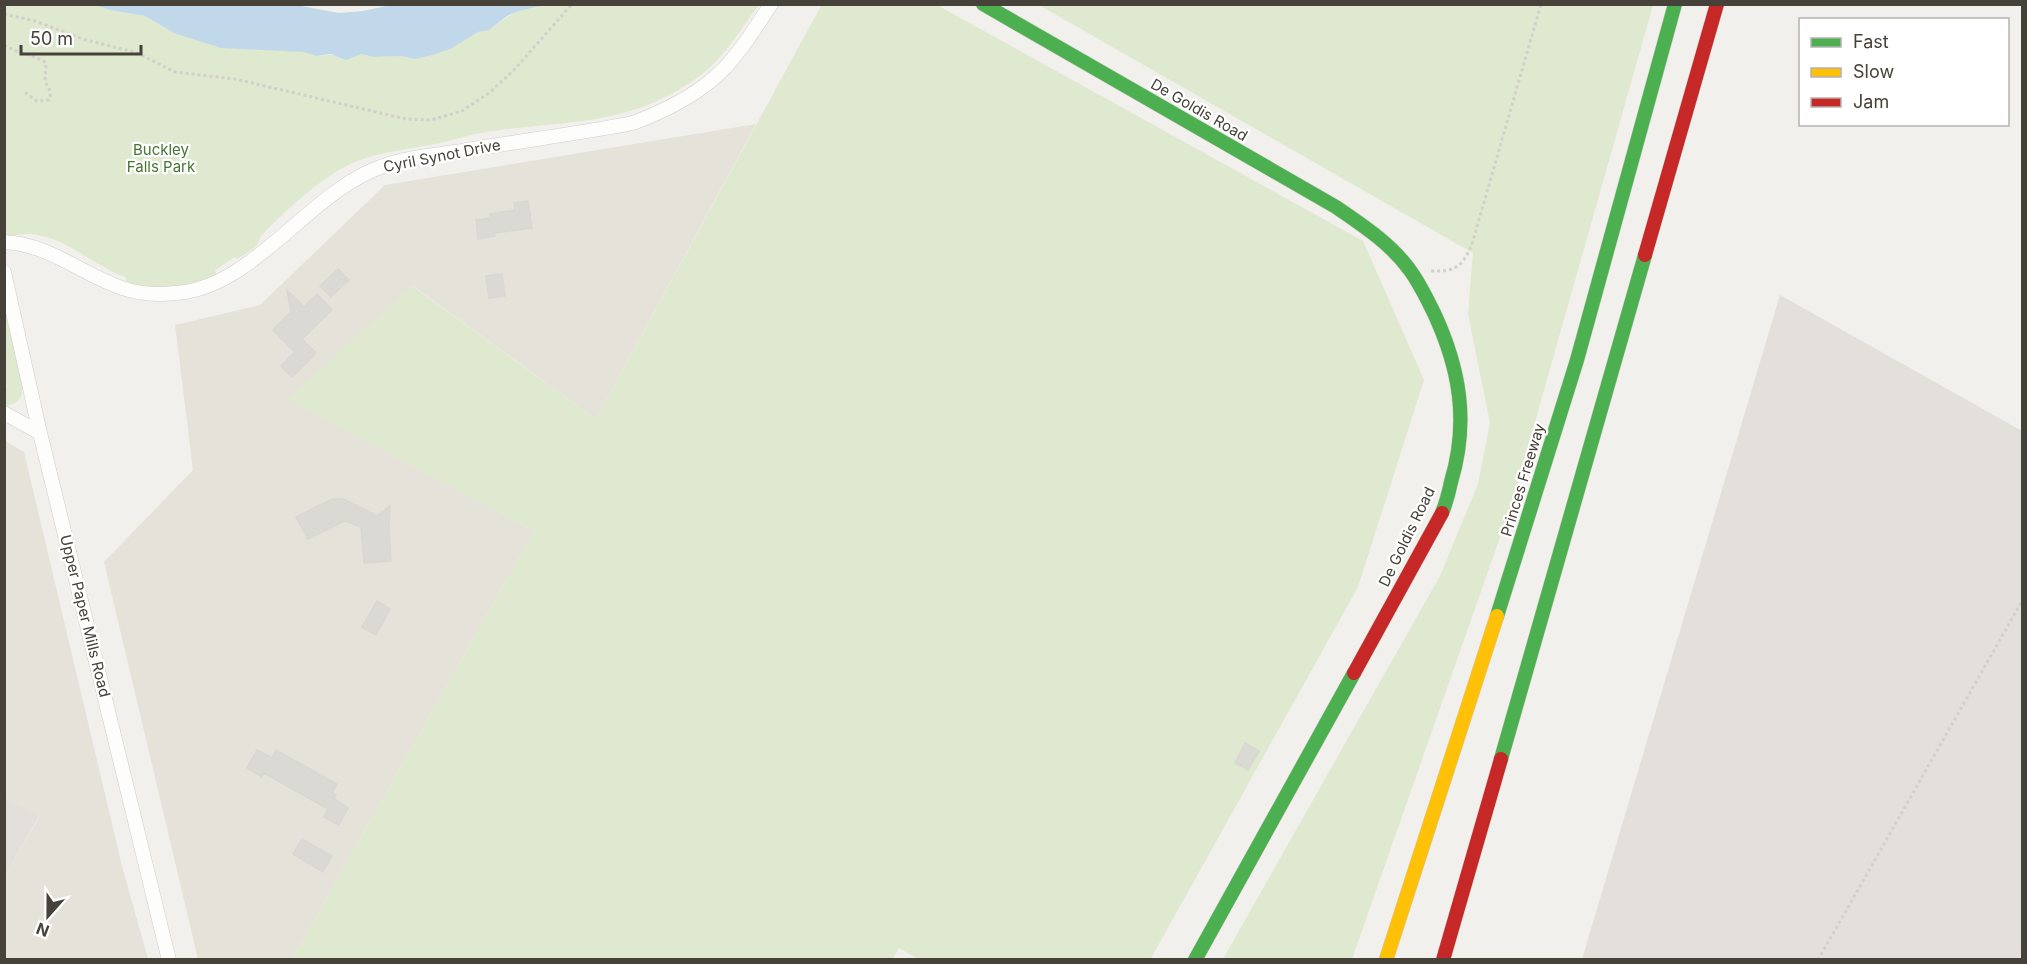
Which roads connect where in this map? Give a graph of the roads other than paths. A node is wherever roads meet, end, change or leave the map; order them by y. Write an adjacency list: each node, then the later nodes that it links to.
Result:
1 (771, 4): 5 (street, Cyril Synot Drive)
2 (983, 4): 10 (main road, De Goldis Road)
3 (1675, 4): 11 (main road, Princes Freeway)
4 (1717, 4): 12 (main road)
5 (4, 242)
6 (4, 272): 8 (street, Upper Paper Mills Road)
7 (4, 413): 8 (street)
8 (40, 433): 9 (street, Upper Paper Mills Road)
9 (169, 960)
10 (1195, 960)
11 (1386, 960)
12 (1443, 960)

